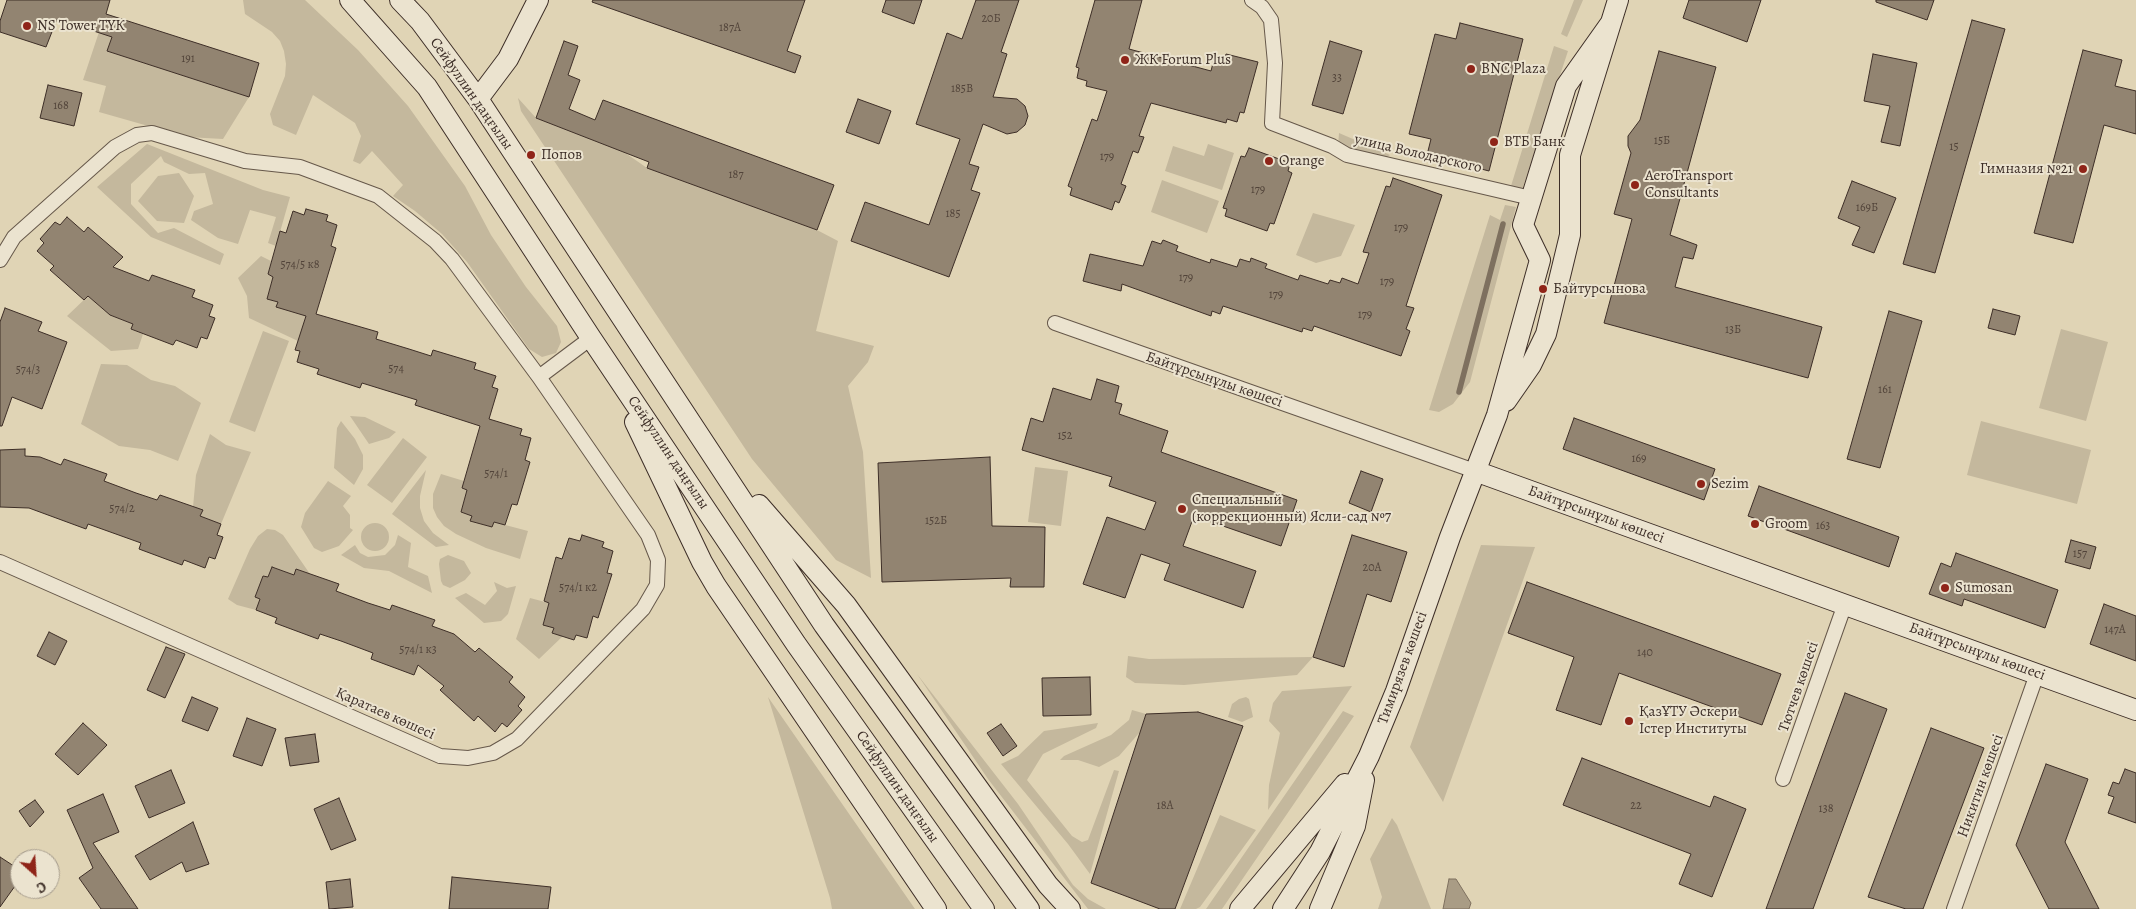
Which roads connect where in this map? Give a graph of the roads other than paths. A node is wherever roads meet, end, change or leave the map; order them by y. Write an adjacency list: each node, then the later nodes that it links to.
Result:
1 (350, 0): 11 (main road, Сейфуллин даңғылы)
2 (400, 0): 7 (main road, Сейфуллин даңғылы)
3 (538, 0): 7 (main road)
4 (1252, 0): 8 (street, улица Володарского)
5 (1618, 0): 6 (main road, Тимирязев көшесі)
6 (1610, 24): 8 (main road, Тимирязев көшесі); 14 (main road, Тимирязев көшесі)
7 (478, 99): 15 (main road, Сейфуллин даңғылы)
8 (1531, 198): 14 (main road, Тимирязев көшесі)
9 (0, 260): 13 (street, Қаратаев көшесі)
10 (1055, 323): 16 (street, Байтұрсынұлы көшесі)
11 (591, 338): 12 (main road, Сейфуллин даңғылы); 13 (street)
12 (605, 360): 23 (main road); 24 (main road, Сейфуллин даңғылы)
13 (539, 377): 17 (street, Қаратаев көшесі)
14 (1497, 415): 16 (main road, Тимирязев көшесі)
15 (710, 450): 25 (main road, Сейфуллин даңғылы); 26 (main road)
16 (1475, 471): 18 (main road, Байтұрсынұлы көшесі); 21 (main road, Тимирязев көшесі)
17 (0, 562)
18 (1845, 604): 19 (main road, Байтұрсынұлы көшесі); 22 (street, Тютчев көшесі)
19 (2037, 674): 20 (main road, Байтұрсынұлы көшесі); 30 (street, Никитин көшесі)
20 (2136, 710)
21 (1369, 756): 27 (main road); 28 (main road, Тимирязев көшесі); 29 (main road)
22 (1783, 780)
23 (936, 909)
24 (984, 909)
25 (1029, 909)
26 (1070, 909)
27 (1240, 909)
28 (1283, 909)
29 (1320, 909)
30 (1954, 909)

